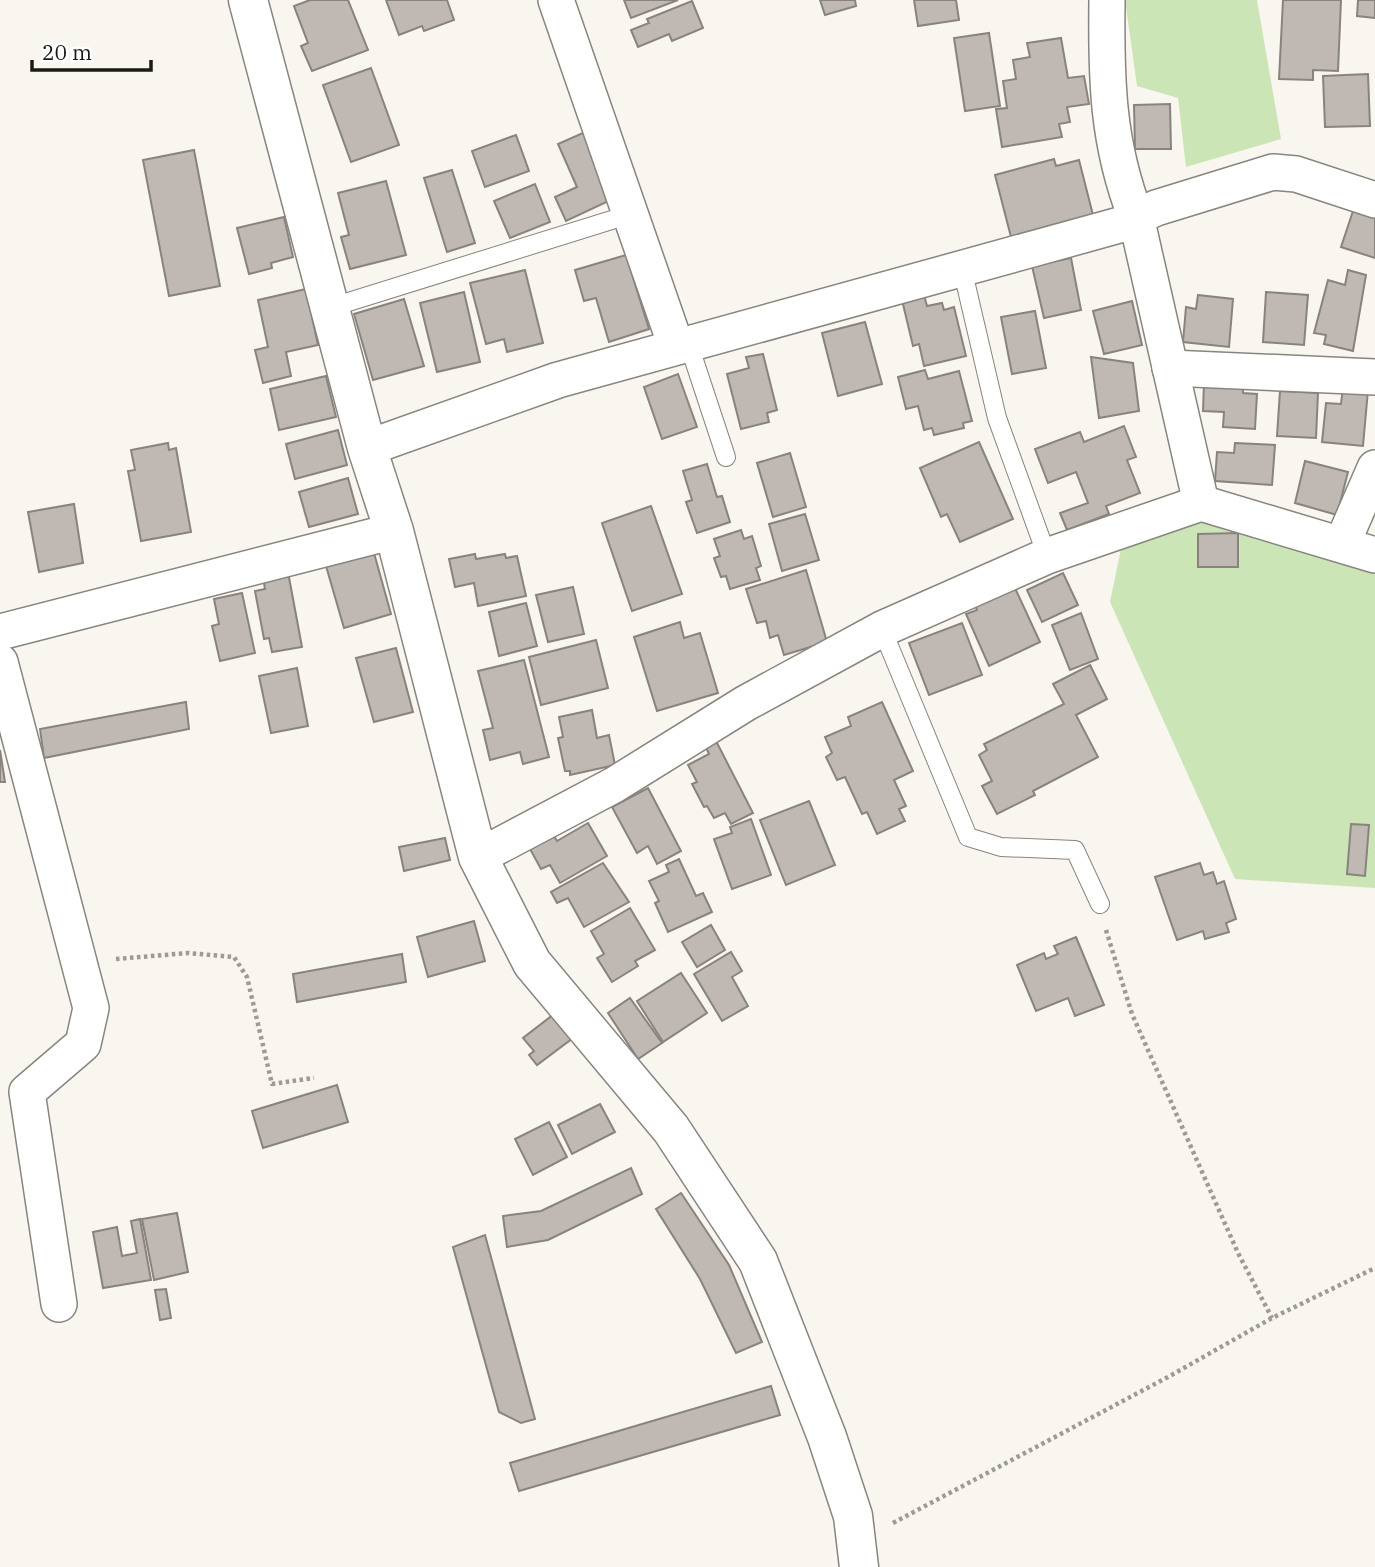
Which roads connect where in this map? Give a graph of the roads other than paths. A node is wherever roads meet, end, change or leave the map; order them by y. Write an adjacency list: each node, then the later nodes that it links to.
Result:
1 (248, 0): 8 (street)
2 (556, 0): 5 (street)
3 (1107, 0): 6 (street)
4 (1375, 200): 6 (street)
5 (631, 214): 8 (lane); 9 (street)
6 (1136, 217): 7 (street); 10 (street)
7 (962, 268): 9 (street); 19 (lane)
8 (329, 308): 12 (street)
9 (682, 344): 12 (street); 13 (lane)
10 (1170, 368): 11 (street); 15 (street)
11 (1375, 377)
12 (368, 448): 16 (street)
13 (726, 457)
14 (1375, 468): 17 (street)
15 (1201, 503): 17 (street); 19 (street)
16 (394, 531): 21 (street); 23 (street)
17 (1342, 544): 18 (street)
18 (1375, 555)
19 (1047, 556): 20 (street)
20 (882, 629): 23 (street); 24 (lane)
21 (0, 632)
22 (0, 662): 25 (street)
23 (478, 857): 26 (street)
24 (1100, 904)
25 (59, 1304)
26 (858, 1555)

